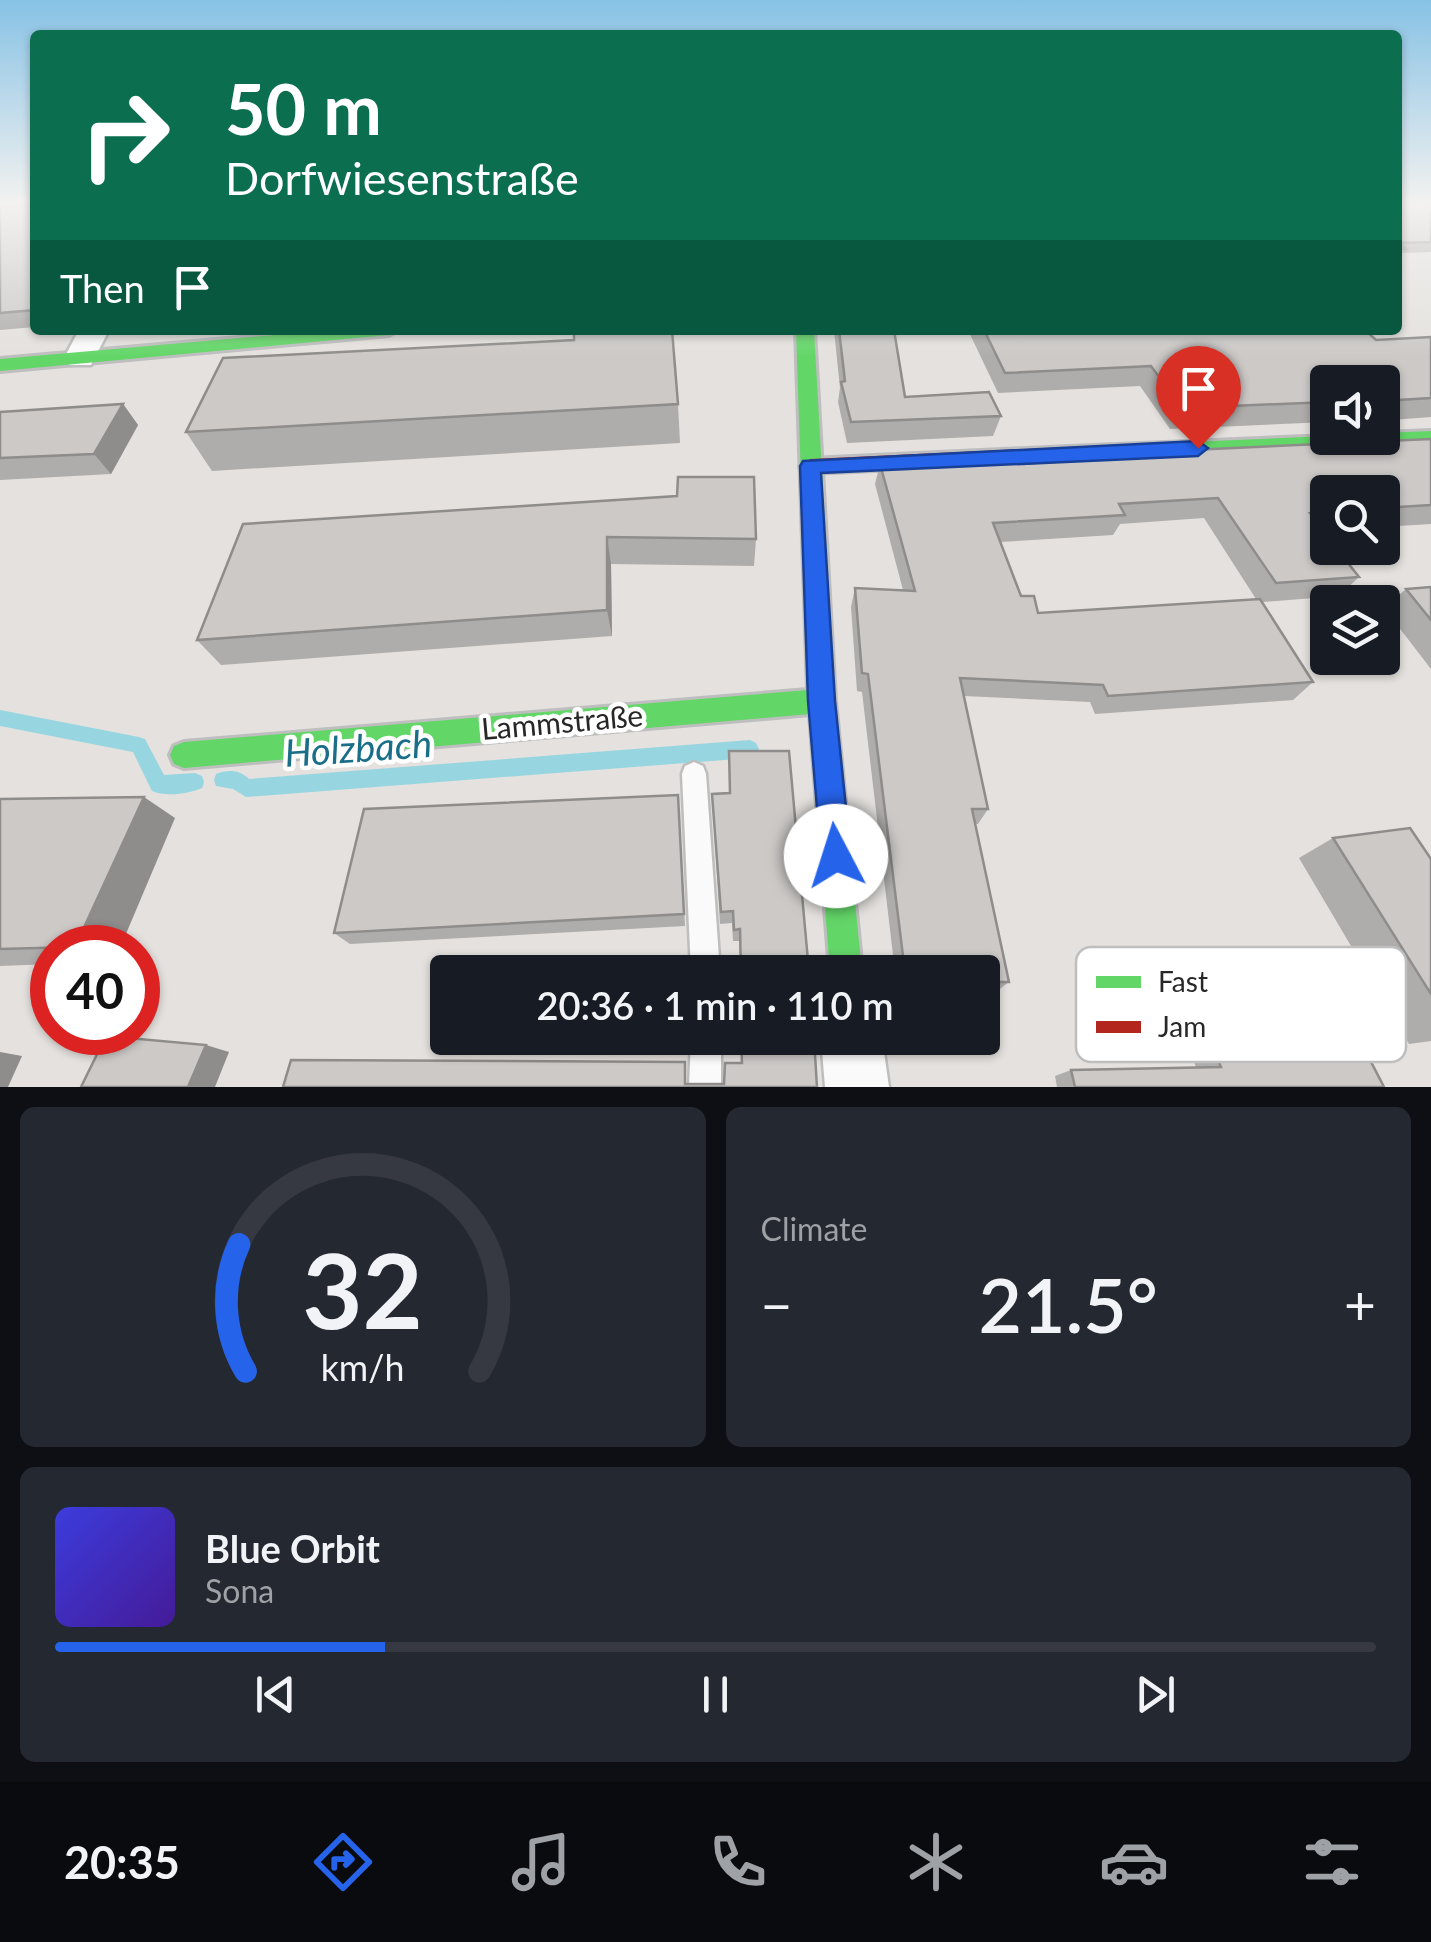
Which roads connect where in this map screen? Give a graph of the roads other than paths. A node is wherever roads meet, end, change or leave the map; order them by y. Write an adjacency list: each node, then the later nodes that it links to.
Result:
1 (281, 335): 3 (street)
2 (804, 335): 6 (street)
3 (87, 344): 4 (street)
4 (0, 366)
5 (1431, 438): 6 (street)
6 (810, 466): 7 (street)
7 (822, 701): 8 (street, Lammstraße); 11 (street)
8 (184, 755)
9 (694, 774): 10 (lane)
10 (705, 955)
11 (844, 955)
12 (706, 1055): 14 (lane)
13 (853, 1055): 15 (street)
14 (705, 1087)
15 (856, 1087)

